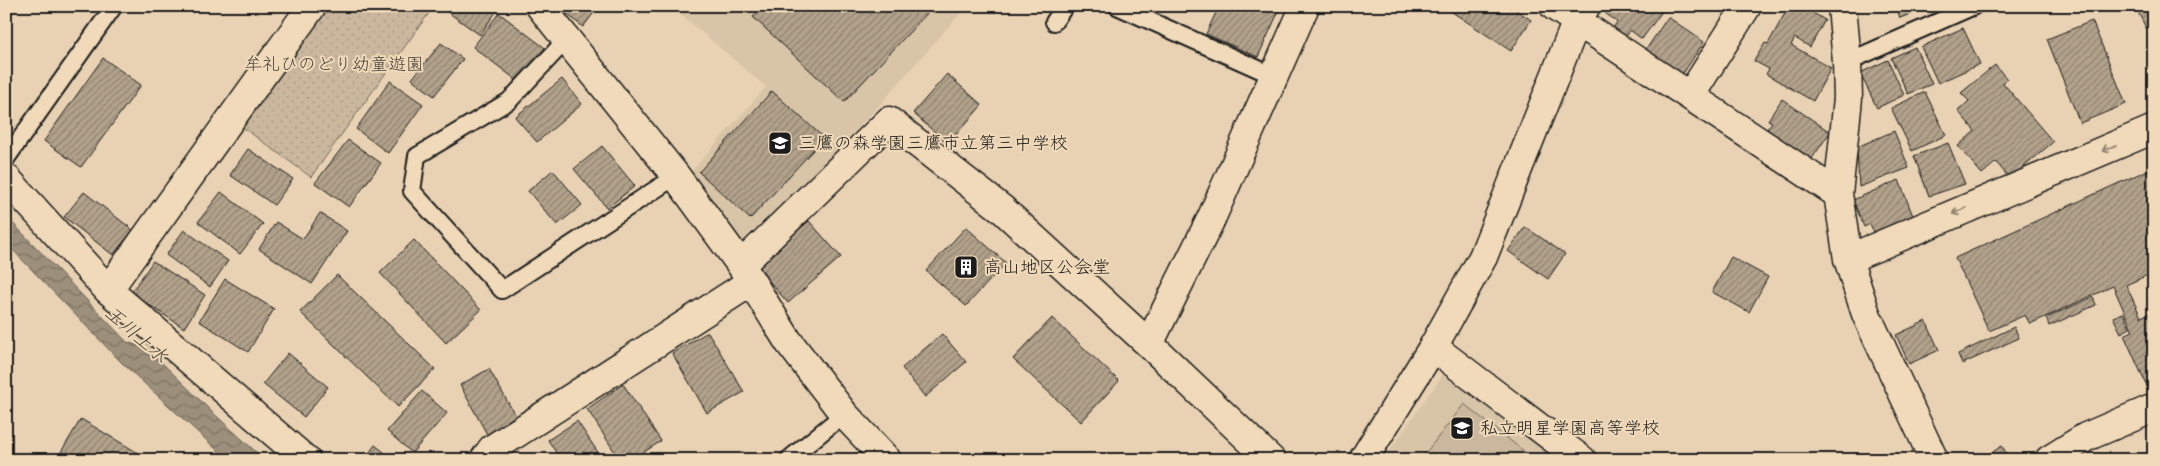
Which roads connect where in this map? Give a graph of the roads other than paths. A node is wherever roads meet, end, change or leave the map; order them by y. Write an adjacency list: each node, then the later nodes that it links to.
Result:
1 (114, 6): 18 (lane)
2 (312, 6): 24 (street)
3 (540, 6): 13 (street)
4 (1065, 6): 12 (lane)
5 (1117, 6): 15 (lane)
6 (1305, 6): 15 (street)
7 (1554, 6): 11 (street)
8 (1747, 6): 16 (street)
9 (1842, 6): 14 (street)
10 (1974, 6): 14 (lane)
11 (1581, 14): 16 (street); 26 (street)
12 (1054, 22)
13 (566, 40): 19 (street); 19 (lane)
14 (1847, 62): 21 (street)
15 (1274, 76): 25 (street)
16 (1690, 96): 21 (street)
17 (2154, 129): 22 (street, one-way to 22)
18 (6, 159)
19 (676, 176): 23 (street)
20 (6, 178): 24 (street)
21 (1838, 194): 22 (street)
22 (1848, 259): 36 (street)
23 (746, 273): 25 (street); 28 (street); 30 (street)
24 (108, 290): 29 (street)
25 (1149, 344): 33 (street)
26 (1434, 347): 34 (street); 35 (street)
27 (2154, 408): 37 (street)
28 (844, 414): 31 (lane); 32 (street)
29 (306, 460)
30 (484, 460)
31 (788, 460)
32 (887, 460)
33 (1271, 460)
34 (1363, 460)
35 (1582, 460)
36 (1934, 460)
37 (2049, 460)

